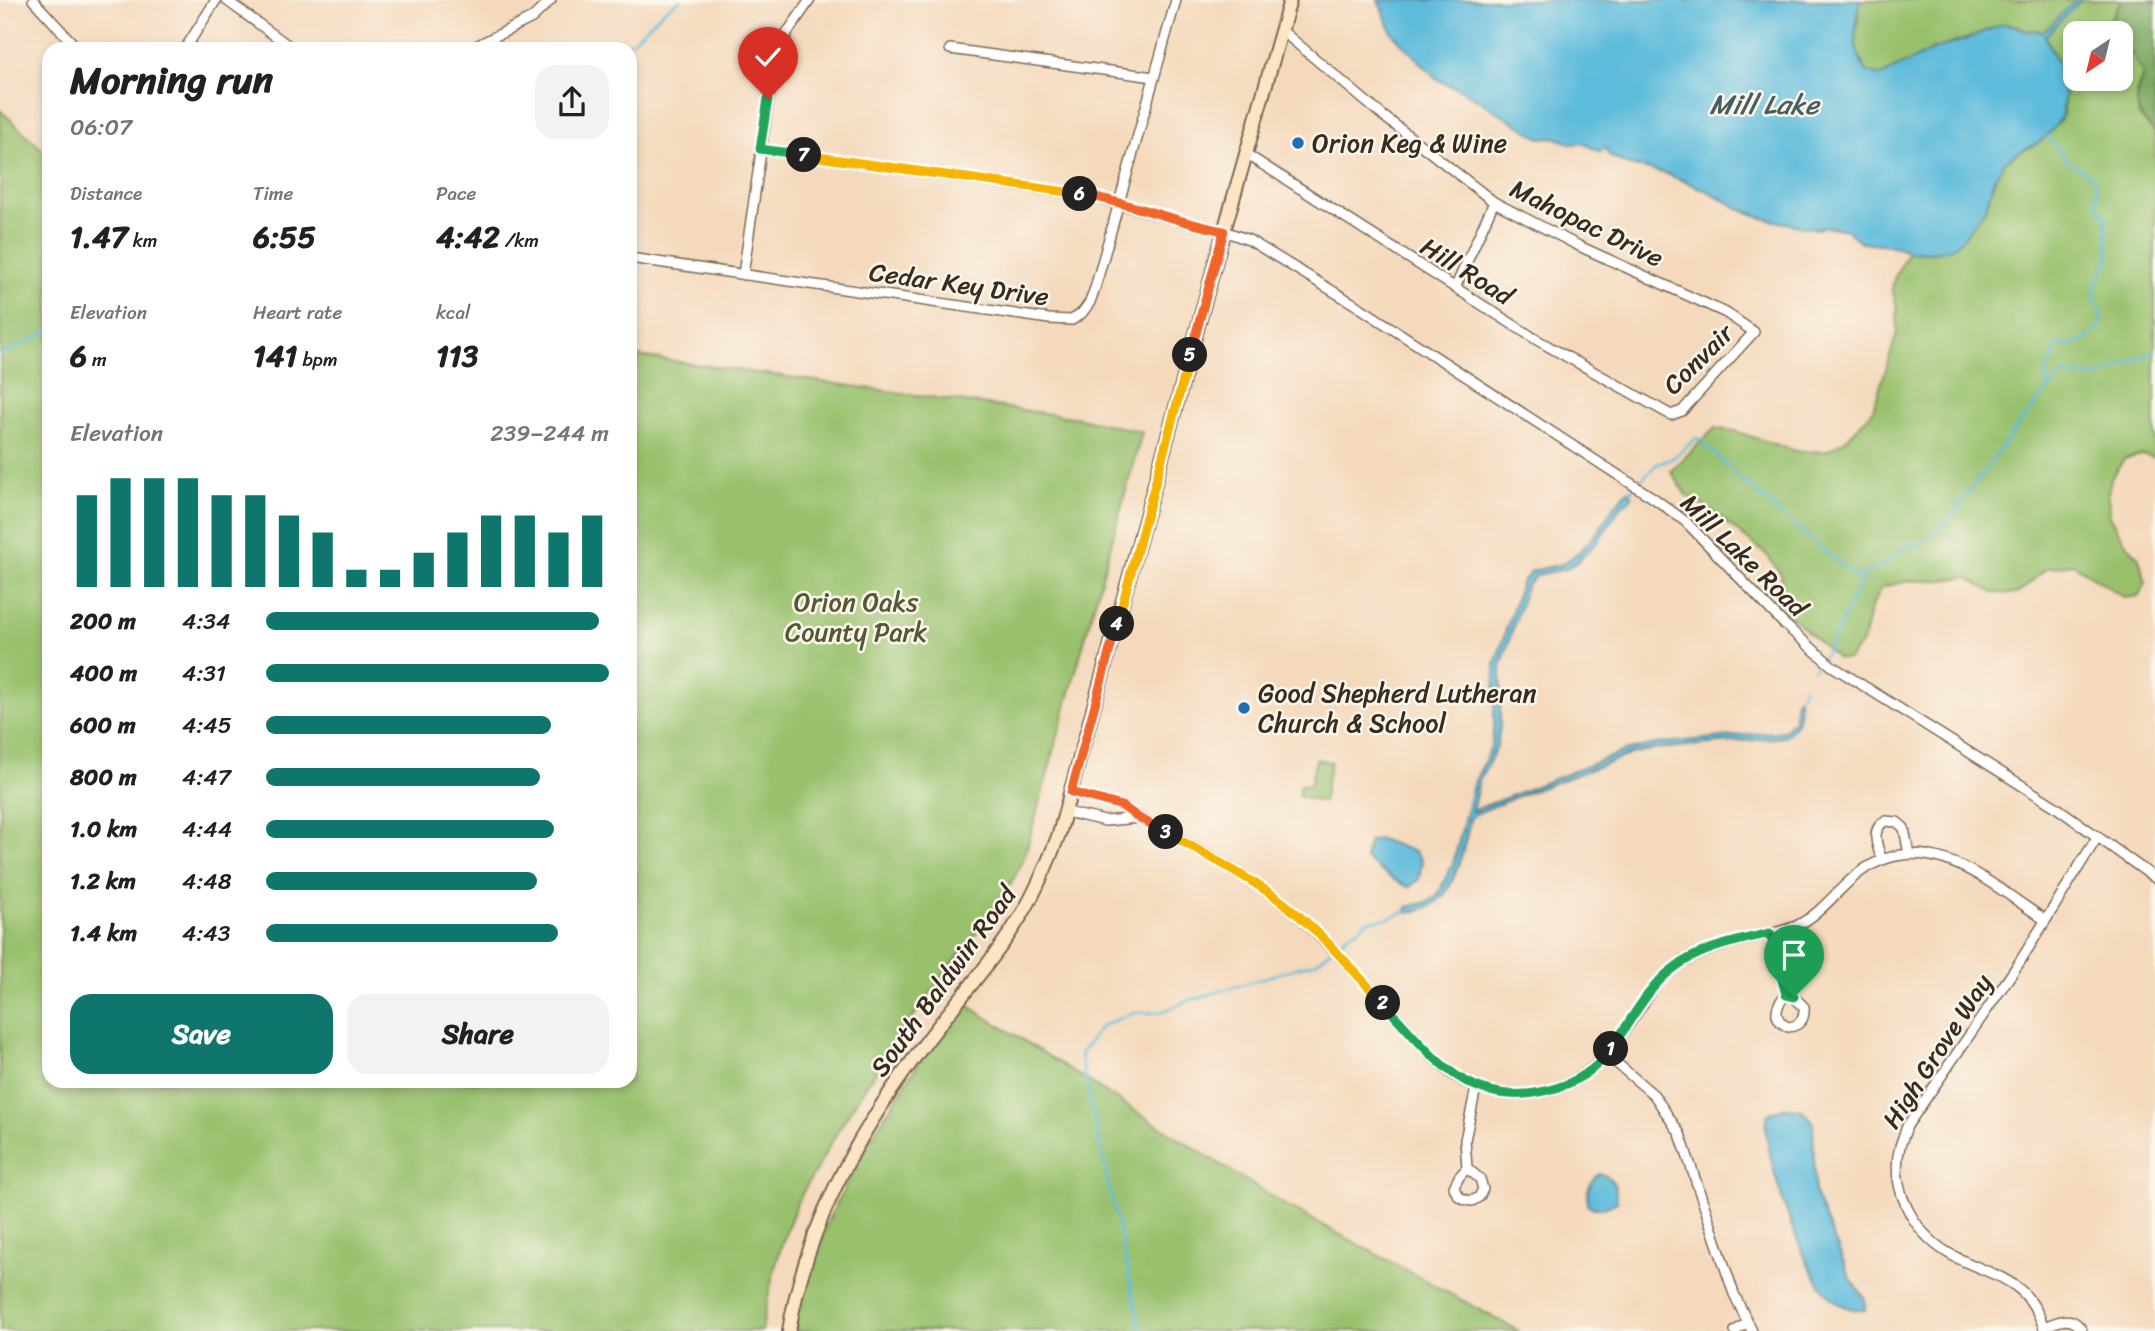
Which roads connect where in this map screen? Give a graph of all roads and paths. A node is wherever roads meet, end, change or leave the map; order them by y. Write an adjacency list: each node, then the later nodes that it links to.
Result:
1 (33, 0): 9 (street)
2 (216, 0): 10 (street)
3 (226, 0): 11 (street)
4 (551, 0): 12 (street)
5 (810, 0): 15 (street)
6 (1176, 0): 14 (street, Cedar Key Drive)
7 (1290, 0): 8 (main road, South Baldwin Road)
8 (1282, 30): 16 (main road, South Baldwin Road); 17 (street, Mahopac Drive)
9 (72, 42)
10 (189, 42)
11 (283, 42)
12 (484, 42)
13 (950, 49): 14 (street)
14 (1154, 77): 18 (street, Cedar Key Drive)
15 (760, 149): 18 (street, Mill Lake Road); 21 (street)
16 (1246, 154): 19 (main road, South Baldwin Road); 22 (street, Hill Road)
17 (1494, 202): 22 (street); 23 (street, Mahopac Drive)
18 (1118, 203): 19 (street, Mill Lake Road); 21 (street, Cedar Key Drive)
19 (1224, 231): 25 (main road, South Baldwin Road); 28 (street, Mill Lake Road)
20 (637, 259): 21 (street, Cedar Key Drive)
21 (743, 275)
22 (1455, 288): 24 (street, Hill Road)
23 (1754, 332): 24 (street, Convair)
24 (1671, 415)
25 (1071, 792): 26 (main road, South Baldwin Road); 27 (street)
26 (1066, 812): 27 (street); 40 (main road, South Baldwin Road)
27 (1139, 818): 36 (street)
28 (2098, 836): 31 (street, Mill Lake Road); 32 (street, High Grove Way)
29 (1909, 854): 30 (street); 30 (street); 32 (street)
30 (1882, 860): 33 (street)
31 (2155, 878)
32 (2044, 919): 39 (street, High Grove Way)
33 (1770, 933): 34 (street); 35 (street)
34 (1786, 995)
35 (1607, 1055): 36 (street); 38 (street)
36 (1476, 1088): 37 (street)
37 (1467, 1168)
38 (1749, 1327): 41 (street)
39 (2045, 1329): 42 (street, High Grove Way)
40 (789, 1331)
41 (1735, 1331)
42 (2082, 1331)

